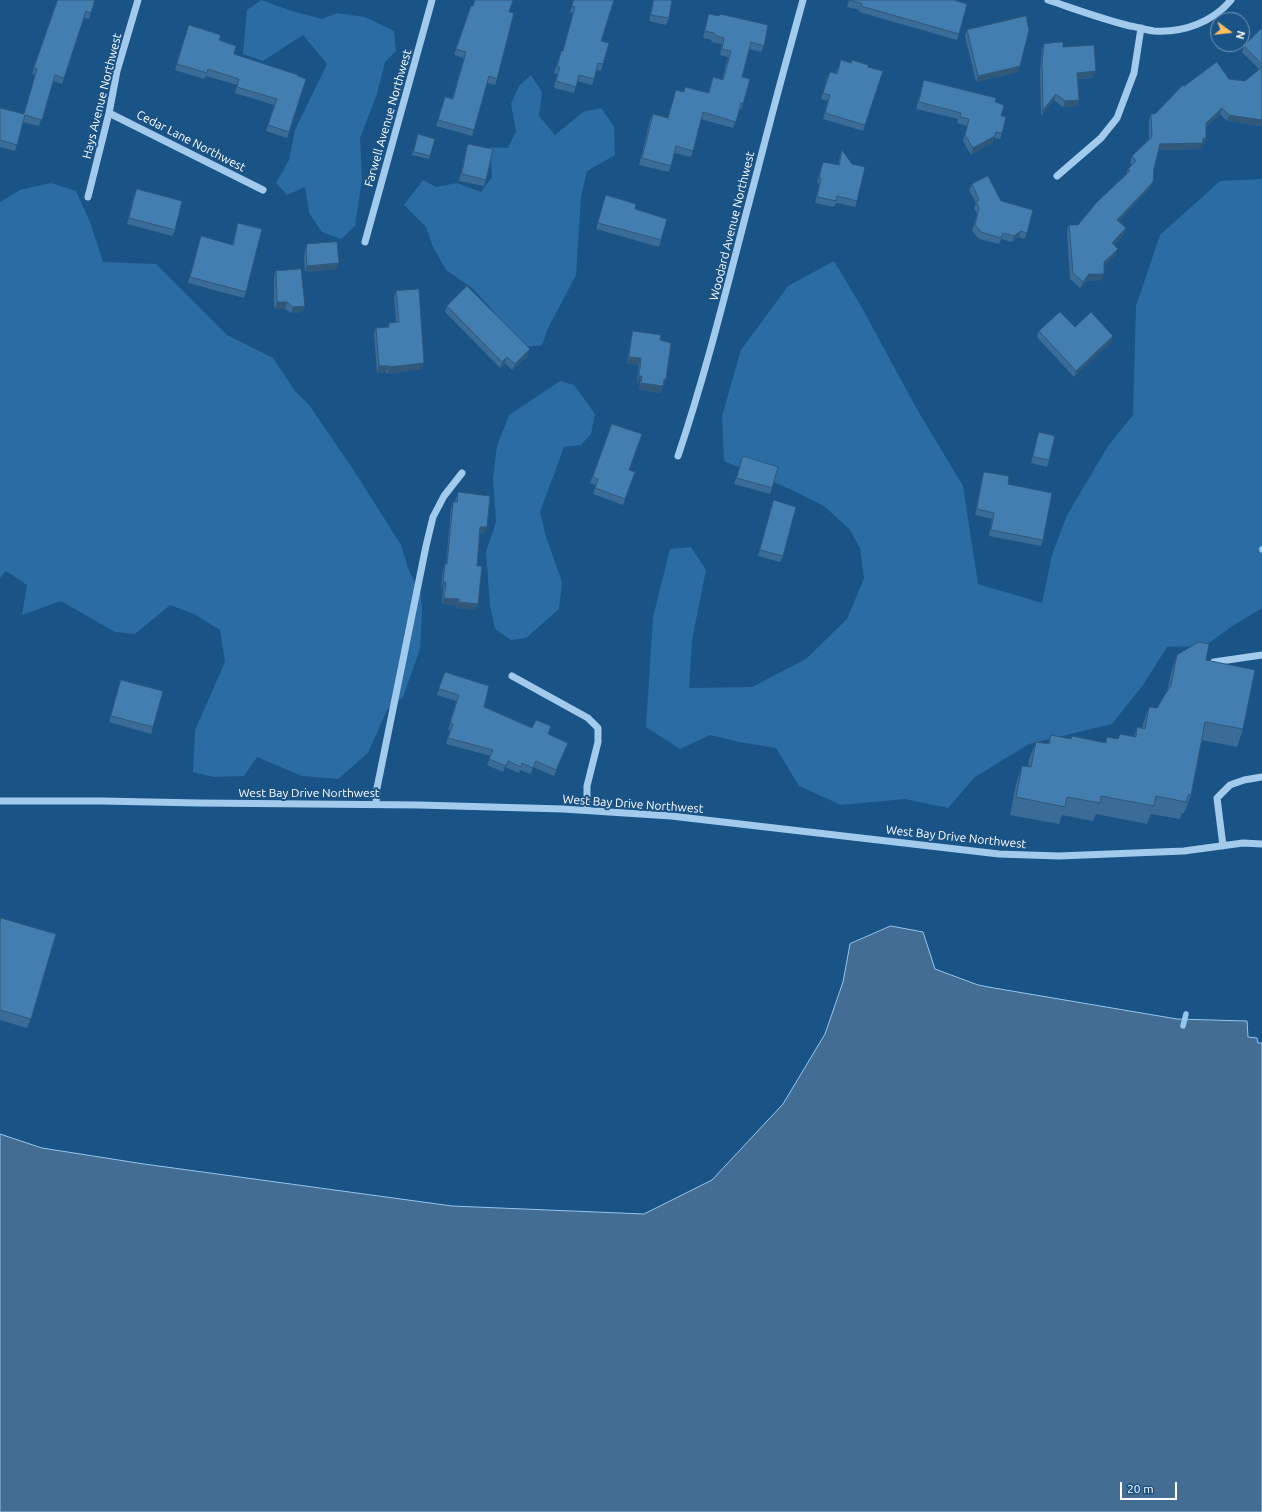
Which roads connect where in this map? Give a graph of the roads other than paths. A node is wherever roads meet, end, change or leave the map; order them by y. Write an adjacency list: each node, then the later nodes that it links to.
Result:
1 (138, 0): 7 (street, Hays Avenue Northwest)
2 (432, 0): 11 (street, Farwell Avenue Northwest)
3 (803, 0): 12 (street, Woodard Avenue Northwest)
4 (1048, 0): 6 (street)
5 (1231, 0): 6 (street)
6 (1141, 28): 8 (street)
7 (109, 113): 9 (street, Cedar Lane Northwest); 10 (street, Hays Avenue Northwest)
8 (1057, 176)
9 (263, 190)
10 (88, 197)
11 (365, 242)
12 (678, 456)
13 (462, 473): 19 (street)
14 (1262, 655): 15 (street)
15 (1214, 662)
16 (512, 676): 20 (street)
17 (1262, 777): 24 (street)
18 (0, 801): 19 (street, West Bay Drive Northwest)
19 (376, 804): 20 (street, West Bay Drive Northwest)
20 (587, 810): 24 (street, West Bay Drive Northwest)
21 (1262, 839): 22 (street)
22 (1243, 843): 23 (street, West Bay Drive Northwest); 24 (street, West Bay Drive Northwest)
23 (1262, 844)
24 (1223, 846)

